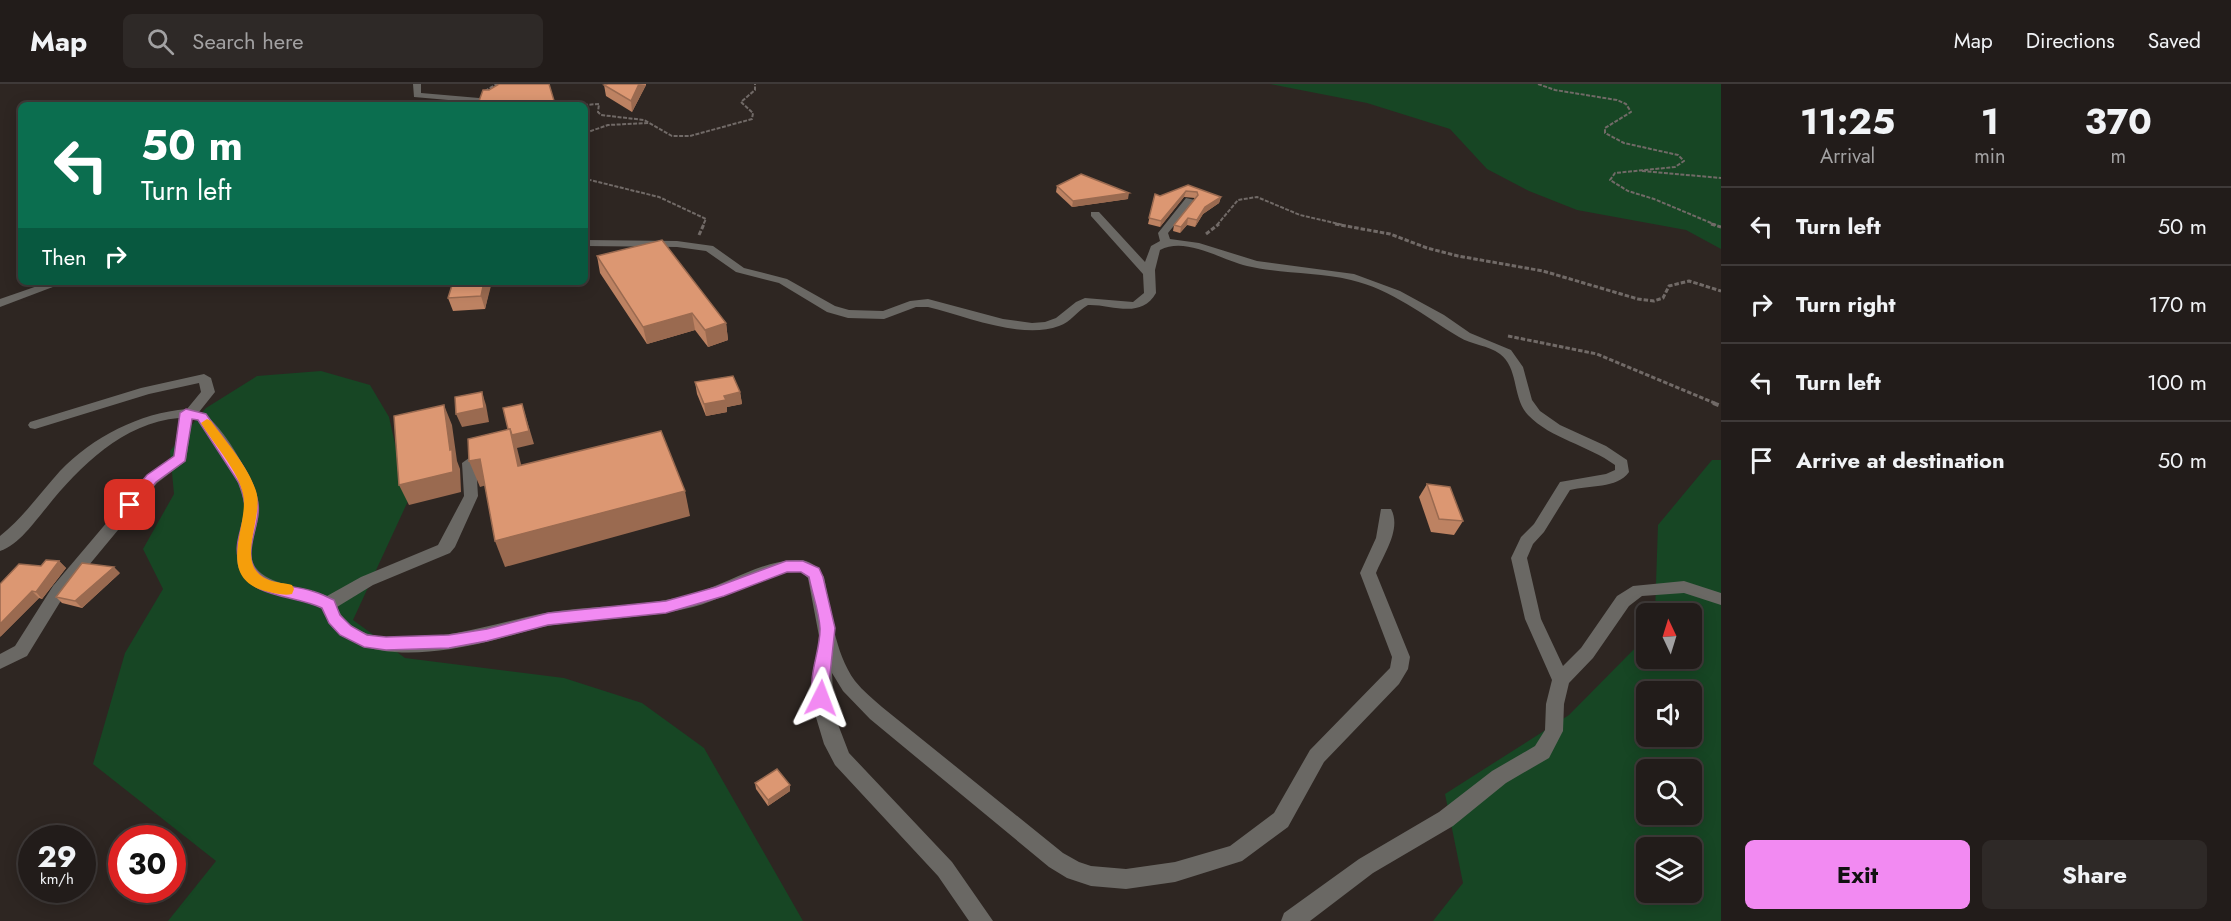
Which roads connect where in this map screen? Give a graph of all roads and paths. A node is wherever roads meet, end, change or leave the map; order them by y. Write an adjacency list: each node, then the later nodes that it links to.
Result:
1 (417, 84): 4 (street)
2 (755, 84): 6 (path)
3 (1538, 84): 8 (path)
4 (476, 102)
5 (588, 105): 6 (path)
6 (650, 123): 7 (path)
7 (588, 132)
8 (1635, 170): 10 (path); 13 (path)
9 (588, 178): 17 (path)
10 (1721, 178)
11 (1190, 200): 14 (street)
12 (1095, 214): 18 (street)
13 (1721, 227)
14 (1166, 242): 16 (street); 18 (street)
15 (588, 243): 17 (street)
16 (1186, 243): 20 (path); 33 (street)
17 (677, 244): 18 (street)
18 (1148, 272)
19 (51, 285): 21 (street)
20 (1721, 291)
21 (0, 303)
22 (1505, 336): 23 (path)
23 (1721, 406)
24 (189, 413): 25 (street); 28 (street); 30 (street); 32 (street)
25 (35, 425)
26 (469, 463): 30 (street)
27 (1386, 513): 31 (street)
28 (0, 545)
29 (1721, 599): 33 (street)
30 (328, 604): 31 (street)
31 (828, 628): 34 (street)
32 (0, 662)
33 (1561, 680): 35 (street)
34 (982, 921)
35 (1292, 921)

